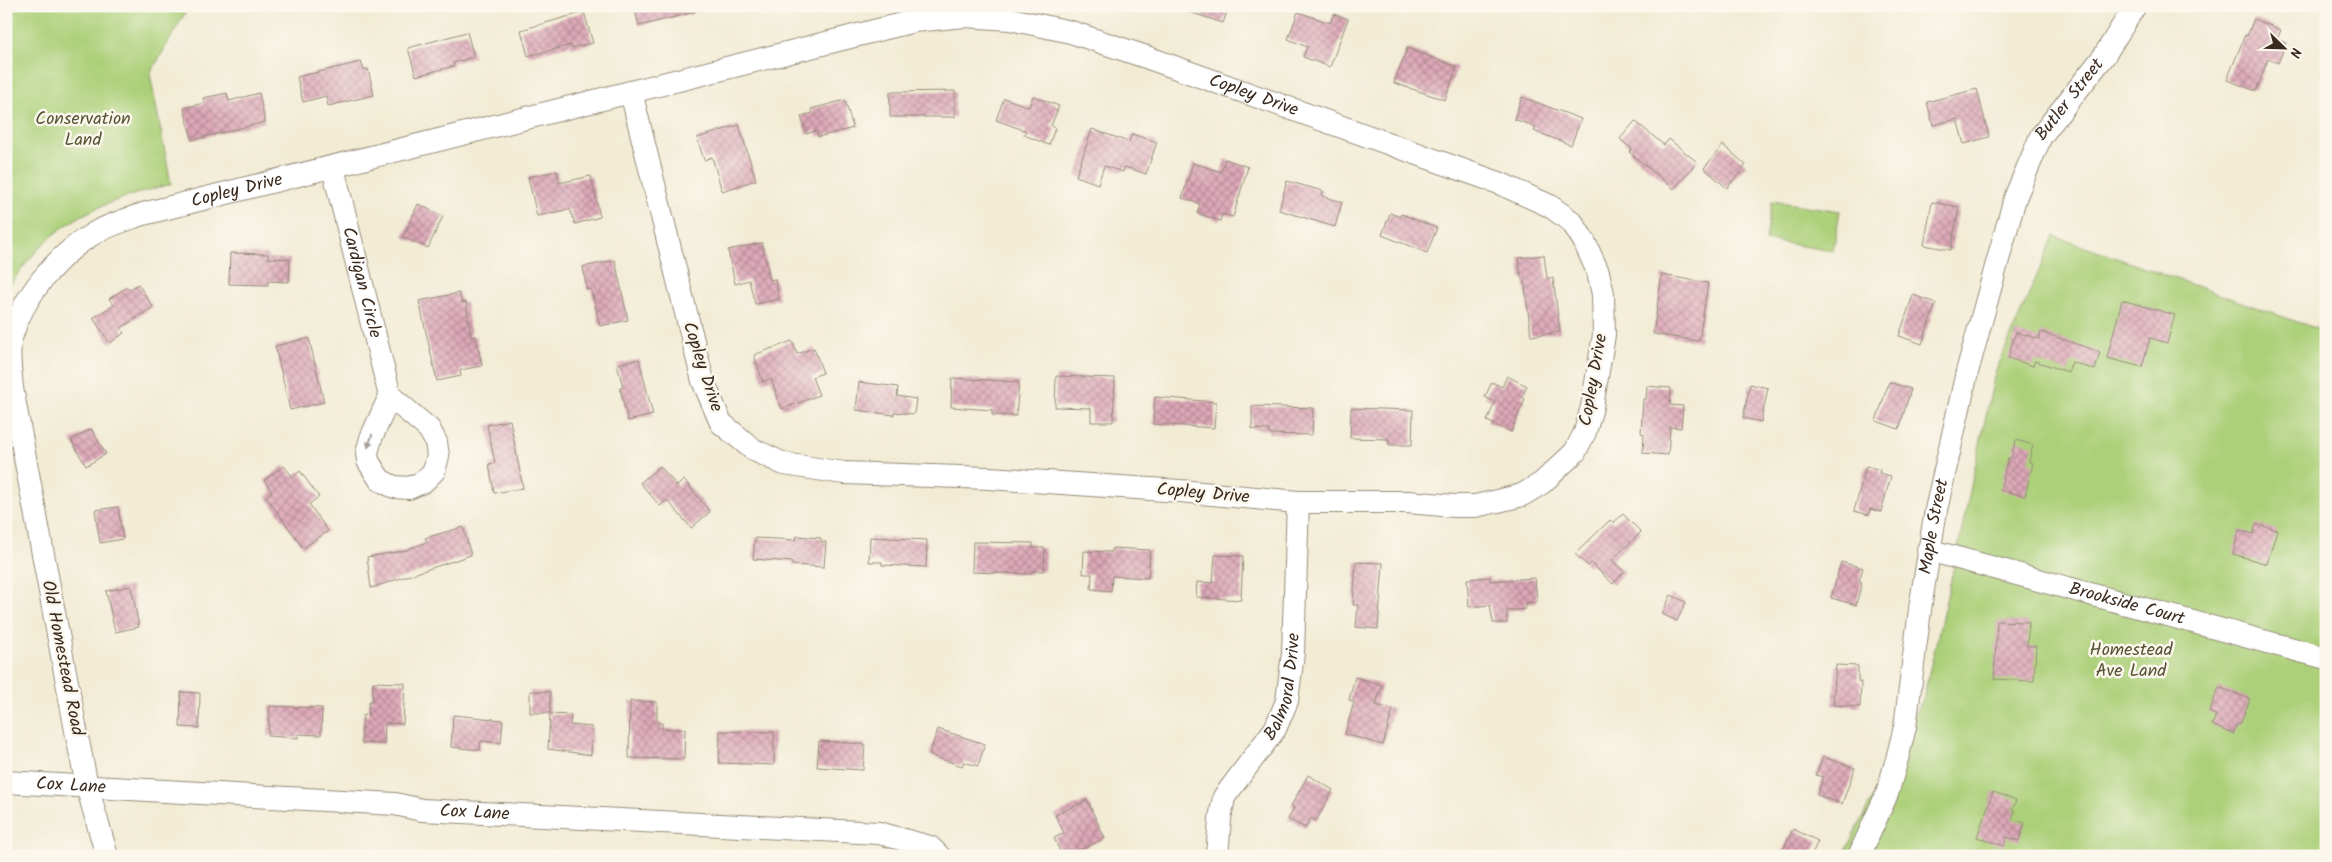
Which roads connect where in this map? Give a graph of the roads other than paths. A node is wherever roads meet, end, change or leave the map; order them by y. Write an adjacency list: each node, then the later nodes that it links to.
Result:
1 (2135, 6): 4 (street, Butler Street)
2 (631, 92): 3 (street, Copley Drive); 7 (street, Copley Drive); 7 (street, Copley Drive)
3 (333, 168): 5 (street, Cardigan Circle); 6 (street, Copley Drive)
4 (2015, 198): 8 (street, Maple Street)
5 (390, 396)
6 (16, 457): 11 (street, Old Homestead Road)
7 (1298, 502): 14 (street, Balmoral Drive)
8 (1928, 550): 9 (street, Brookside Court); 15 (street, Maple Street)
9 (2326, 658)
10 (6, 782): 11 (street, Cox Lane)
11 (87, 786): 12 (street, Old Homestead Road); 13 (street, Cox Lane)
12 (108, 856)
13 (939, 856)
14 (1217, 856)
15 (1859, 856)

